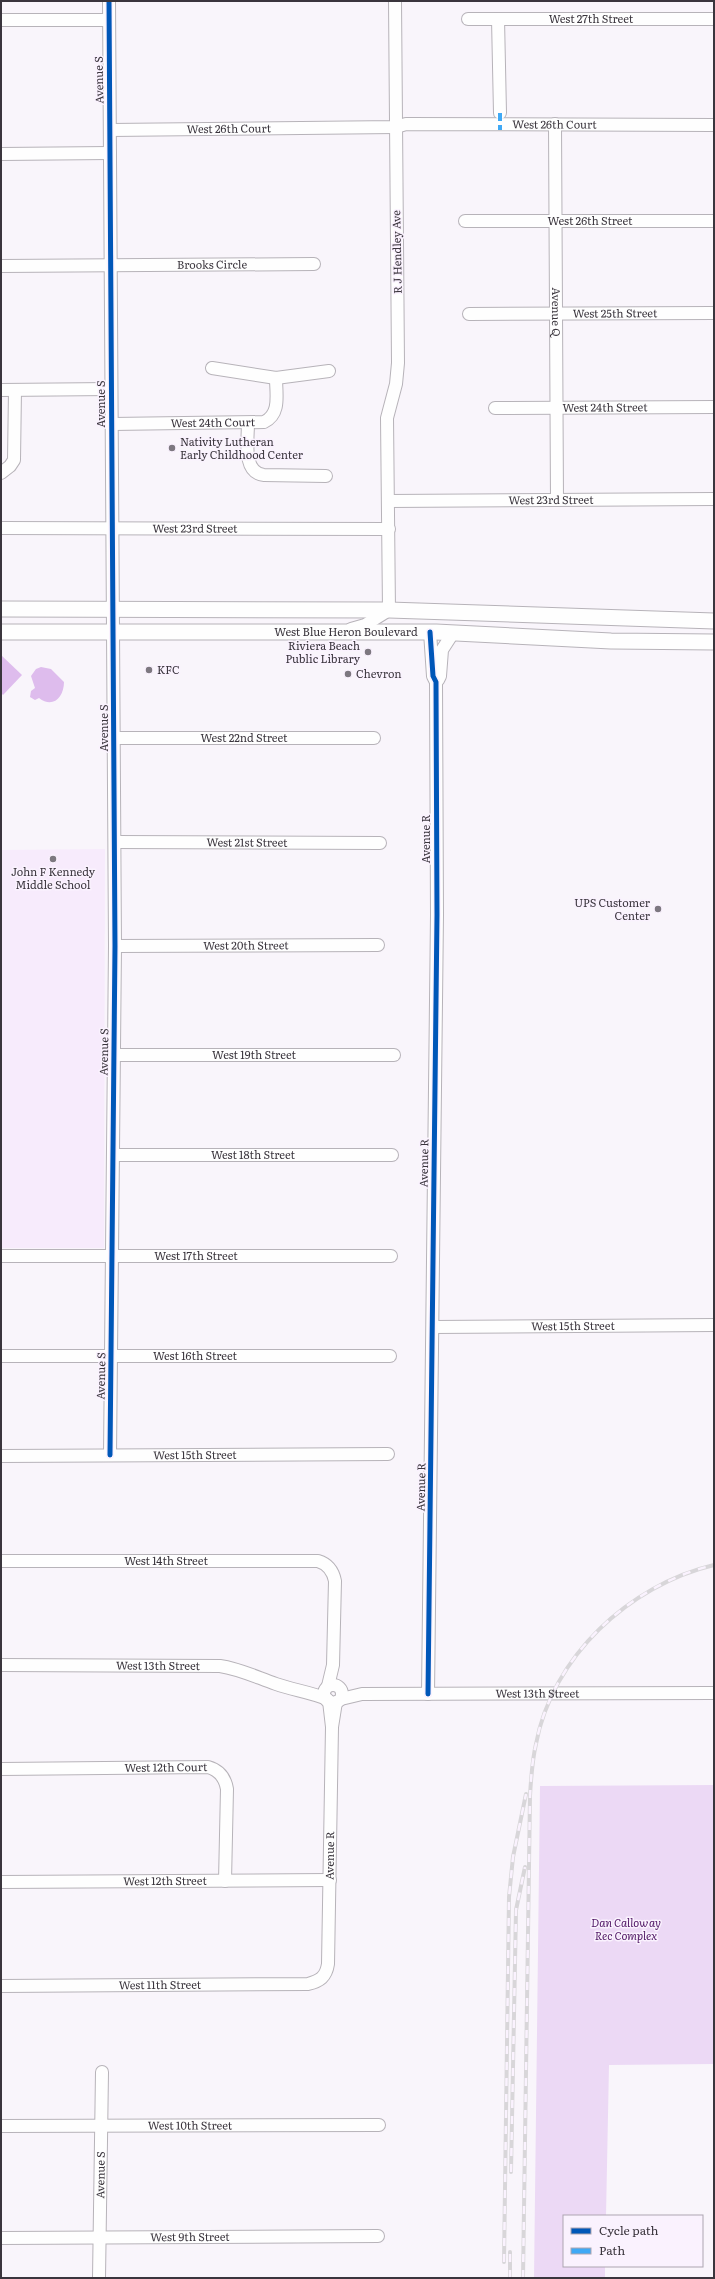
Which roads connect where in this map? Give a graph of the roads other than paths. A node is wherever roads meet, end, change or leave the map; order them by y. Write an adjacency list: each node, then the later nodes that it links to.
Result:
1 (108, 1): 6 (street, Avenue S)
2 (394, 1): 11 (street, R J Hendley Ave)
3 (468, 19): 7 (street, West 27th Street)
4 (714, 19): 7 (street, West 27th Street)
5 (1, 20): 6 (street)
6 (109, 20): 12 (street, Avenue S)
7 (498, 20): 8 (street)
8 (500, 113)
9 (714, 125): 10 (street, West 26th Court)
10 (555, 127): 11 (street, West 26th Court); 13 (street, West 26th Court); 17 (street, Avenue Q)
11 (396, 128): 12 (street, West 26th Court); 40 (street, R J Hendley Ave)
12 (110, 130): 14 (street, Avenue S)
13 (714, 130)
14 (110, 153): 15 (street); 21 (street, Avenue S)
15 (1, 154)
16 (465, 221): 17 (street, West 26th Street)
17 (555, 221): 18 (street, West 26th Street); 22 (street, Avenue Q)
18 (714, 221)
19 (314, 264): 21 (street, Brooks Circle)
20 (1, 266): 21 (street)
21 (110, 266): 28 (street, Avenue S)
22 (556, 313): 23 (street, West 25th Street); 24 (street, West 25th Street); 33 (street, Avenue Q)
23 (714, 313)
24 (469, 314)
25 (212, 368): 27 (street)
26 (329, 371): 27 (street)
27 (276, 378): 35 (street, West 24th Court)
28 (111, 389): 30 (street); 34 (street, Avenue S)
29 (1, 390): 30 (street)
30 (15, 390): 36 (street)
31 (714, 407): 33 (street, West 24th Street)
32 (495, 408): 33 (street, West 24th Street)
33 (557, 408): 39 (street, Avenue Q)
34 (112, 424): 35 (street, West 24th Court); 42 (street, Avenue S)
35 (248, 424): 37 (street)
36 (1, 473)
37 (326, 476)
38 (714, 499): 39 (street, West 23rd Street)
39 (558, 500): 40 (street, West 23rd Street)
40 (388, 501): 43 (street)
41 (1, 528): 42 (street, West 23rd Street)
42 (112, 528): 43 (street, West 23rd Street); 45 (street, Avenue S)
43 (389, 529): 46 (street)
44 (1, 609): 45 (main road, West Blue Heron Boulevard)
45 (113, 610): 46 (main road, West Blue Heron Boulevard); 48 (street, Avenue S)
46 (389, 610): 47 (main road, West Blue Heron Boulevard); 49 (street)
47 (714, 621)
48 (114, 631): 49 (main road, West Blue Heron Boulevard); 50 (main road, West Blue Heron Boulevard); 55 (street, Avenue S)
49 (343, 631): 51 (main road, West Blue Heron Boulevard)
50 (1, 632)
51 (430, 632): 52 (main road, West Blue Heron Boulevard); 54 (street, Avenue R)
52 (453, 633): 53 (main road, West Blue Heron Boulevard); 54 (street, Avenue R)
53 (712, 641)
54 (436, 682): 69 (street, Avenue R)
55 (114, 738): 56 (street, West 22nd Street); 57 (street, Avenue S)
56 (374, 738)
57 (115, 842): 58 (street, West 21st Street); 60 (street, Avenue S)
58 (380, 843)
59 (378, 945): 60 (street, West 20th Street)
60 (115, 946): 61 (street, Avenue S)
61 (114, 1055): 62 (street, West 19th Street); 63 (street, Avenue S)
62 (394, 1055)
63 (113, 1155): 64 (street, West 18th Street); 66 (street, Avenue S)
64 (392, 1155)
65 (1, 1256): 66 (street, West 17th Street)
66 (112, 1256): 67 (street, West 17th Street); 71 (street, Avenue S)
67 (391, 1256)
68 (714, 1325): 69 (street, West 15th Street)
69 (432, 1327): 81 (street, Avenue R)
70 (1, 1356): 71 (street, West 16th Street)
71 (111, 1356): 72 (street, West 16th Street); 74 (street, Avenue S)
72 (390, 1356)
73 (388, 1454): 74 (street, West 15th Street)
74 (110, 1455): 75 (street, West 15th Street)
75 (1, 1456)
76 (1, 1561): 77 (street, West 14th Street)
77 (329, 1567): 80 (street, Avenue R)
78 (1, 1665): 80 (street, West 13th Street)
79 (714, 1693): 81 (street, West 13th Street)
80 (333, 1694): 81 (street, West 13th Street); 83 (street, Avenue R)
81 (428, 1694)
82 (1, 1769): 84 (street, West 12th Court)
83 (330, 1880): 84 (street, West 12th Street); 86 (street, Avenue R)
84 (225, 1881): 85 (street, West 12th Street)
85 (1, 1882)
86 (319, 1981): 87 (street, West 11th Street)
87 (1, 1986)
88 (102, 2072): 89 (street, Avenue S)
89 (102, 2125): 90 (street, West 10th Street); 91 (street, West 10th Street); 94 (street, Avenue S)
90 (379, 2125)
91 (1, 2126)
92 (378, 2236): 94 (street, West 9th Street)
93 (1, 2238): 94 (street, West 9th Street)
94 (100, 2238): 95 (street, Avenue S)
95 (99, 2278)

